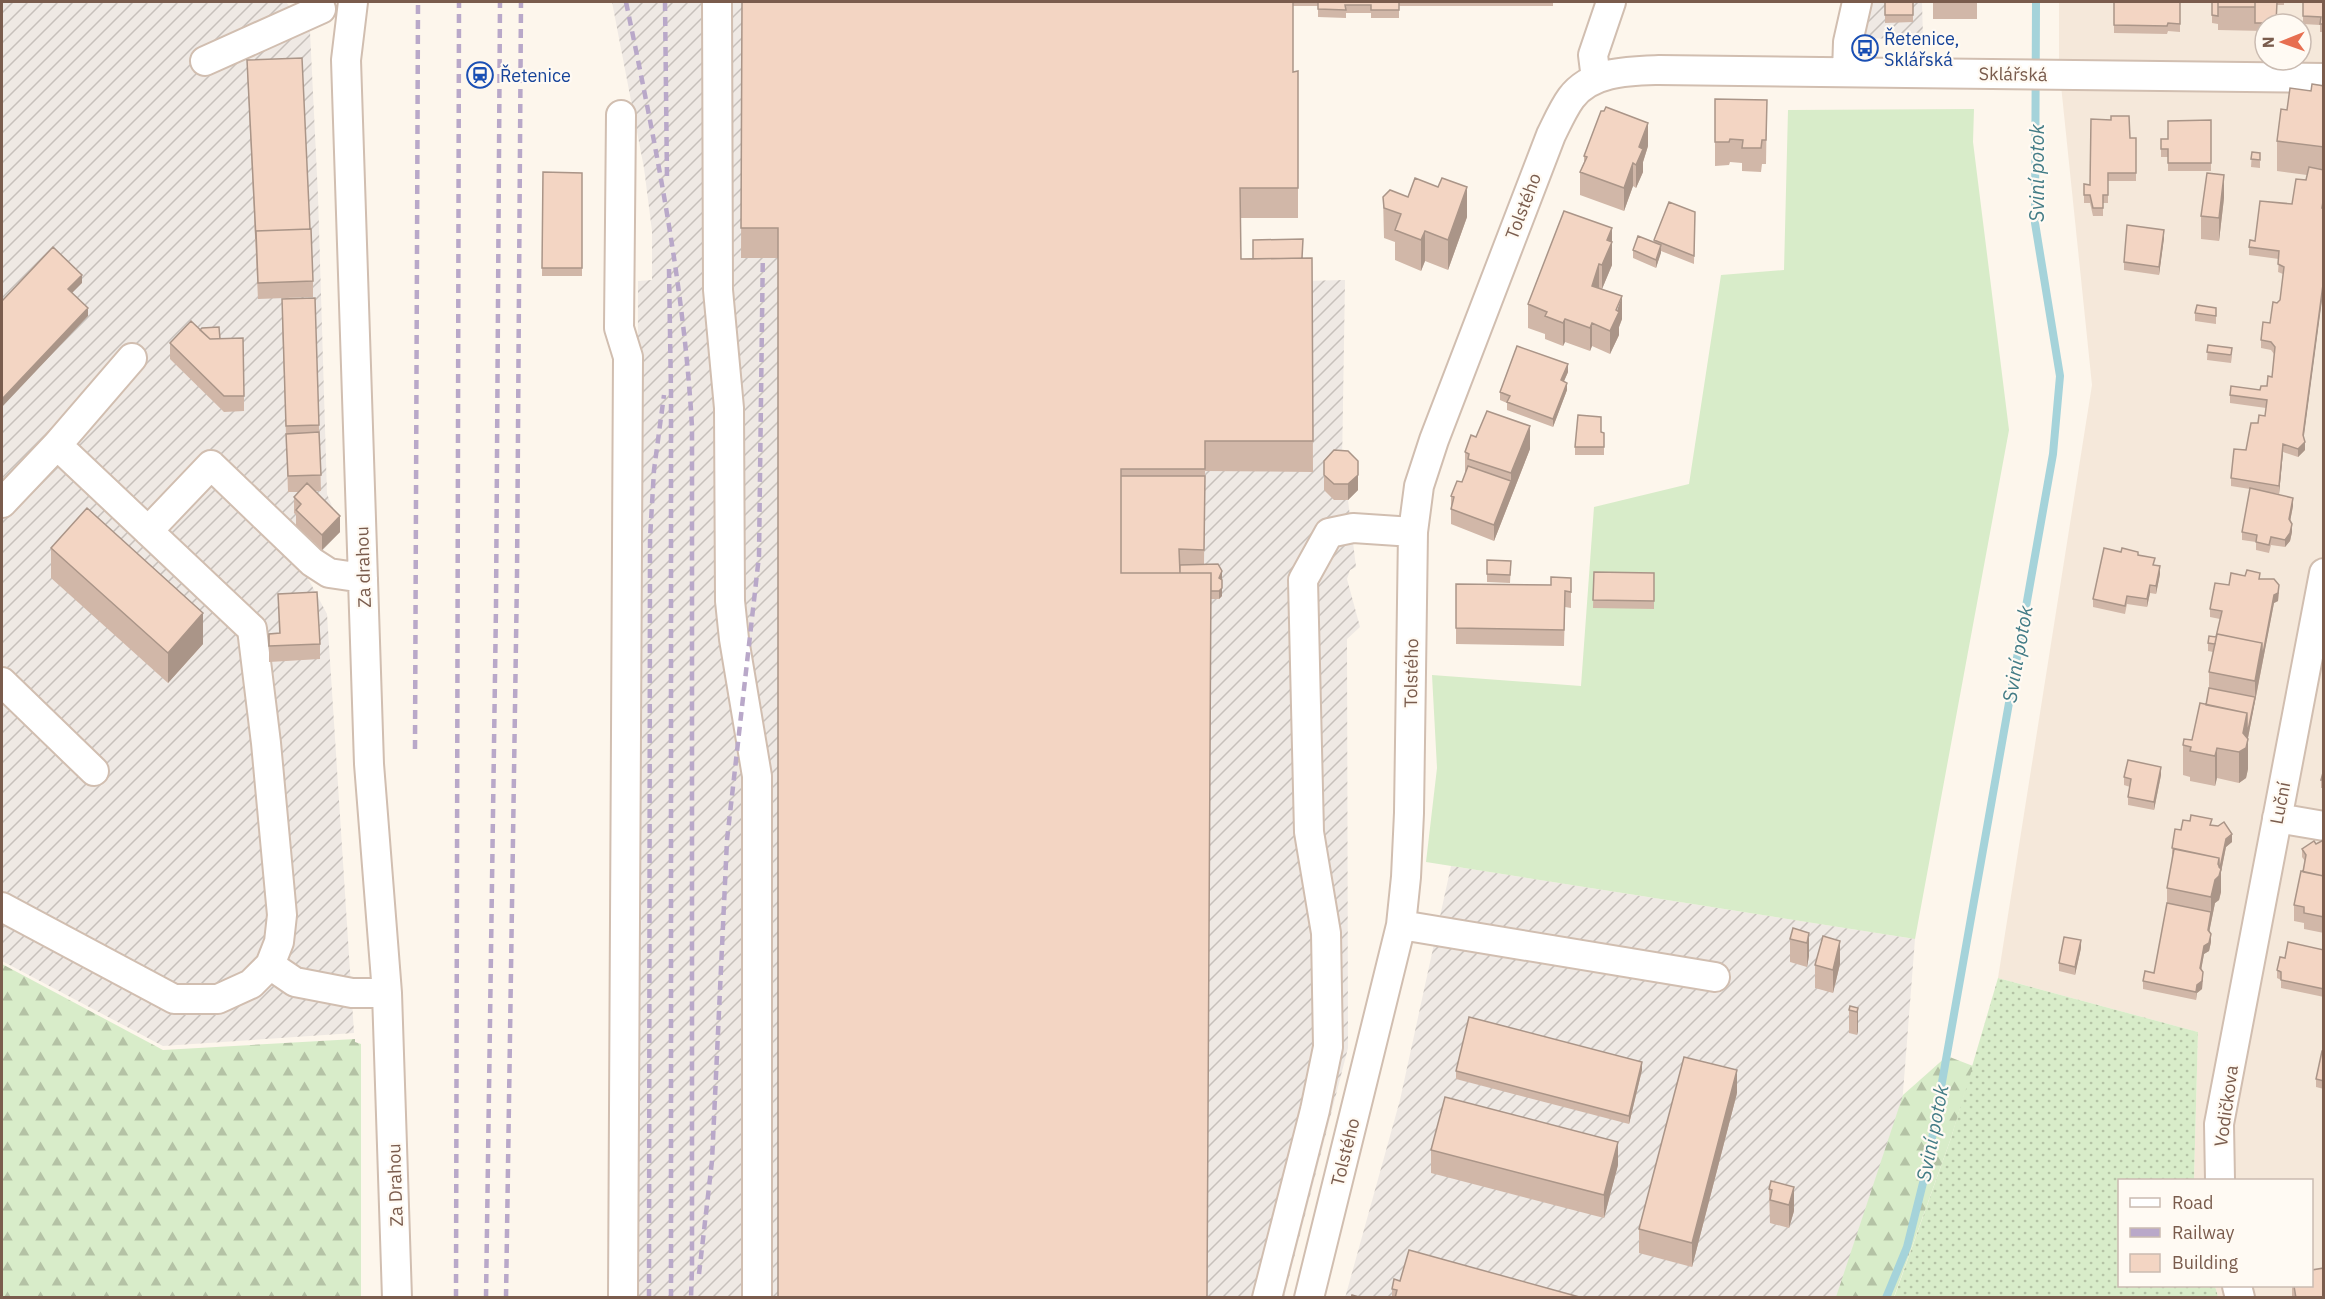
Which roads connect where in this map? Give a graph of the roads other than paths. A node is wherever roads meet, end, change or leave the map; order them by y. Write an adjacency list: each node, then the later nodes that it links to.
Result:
1 (353, 2): 6 (street)
2 (717, 2): 33 (street)
3 (1611, 2): 10 (street)
4 (1857, 2): 8 (street)
5 (318, 5): 6 (street); 7 (street)
6 (346, 60): 18 (street, Za drahou)
7 (205, 62)
8 (1847, 72): 9 (street, Sklářská); 10 (street, Sklářská)
9 (2324, 78)
10 (1596, 79): 16 (street, Tolstého)
11 (621, 115): 32 (street)
12 (132, 358): 13 (street)
13 (57, 445): 14 (street); 15 (street)
14 (2, 503)
15 (148, 531): 18 (street); 25 (street)
16 (1413, 532): 24 (street, Tolstého); 34 (street)
17 (2324, 573): 21 (street, Luční)
18 (363, 578): 27 (street, Za drahou)
19 (2, 682): 20 (street)
20 (94, 771)
21 (2277, 818): 22 (street); 28 (street, Luční)
22 (2324, 826)
23 (2, 907): 25 (street)
24 (1401, 926): 26 (street); 35 (street, Tolstého)
25 (270, 965): 27 (street)
26 (1715, 977)
27 (387, 993): 29 (street, Za drahou)
28 (2237, 1033): 30 (street, Vodičkova)
29 (391, 1073): 31 (street, Za Drahou)
30 (2220, 1179)
31 (398, 1298)
32 (623, 1298)
33 (757, 1298)
34 (1267, 1298)
35 (1309, 1298)

